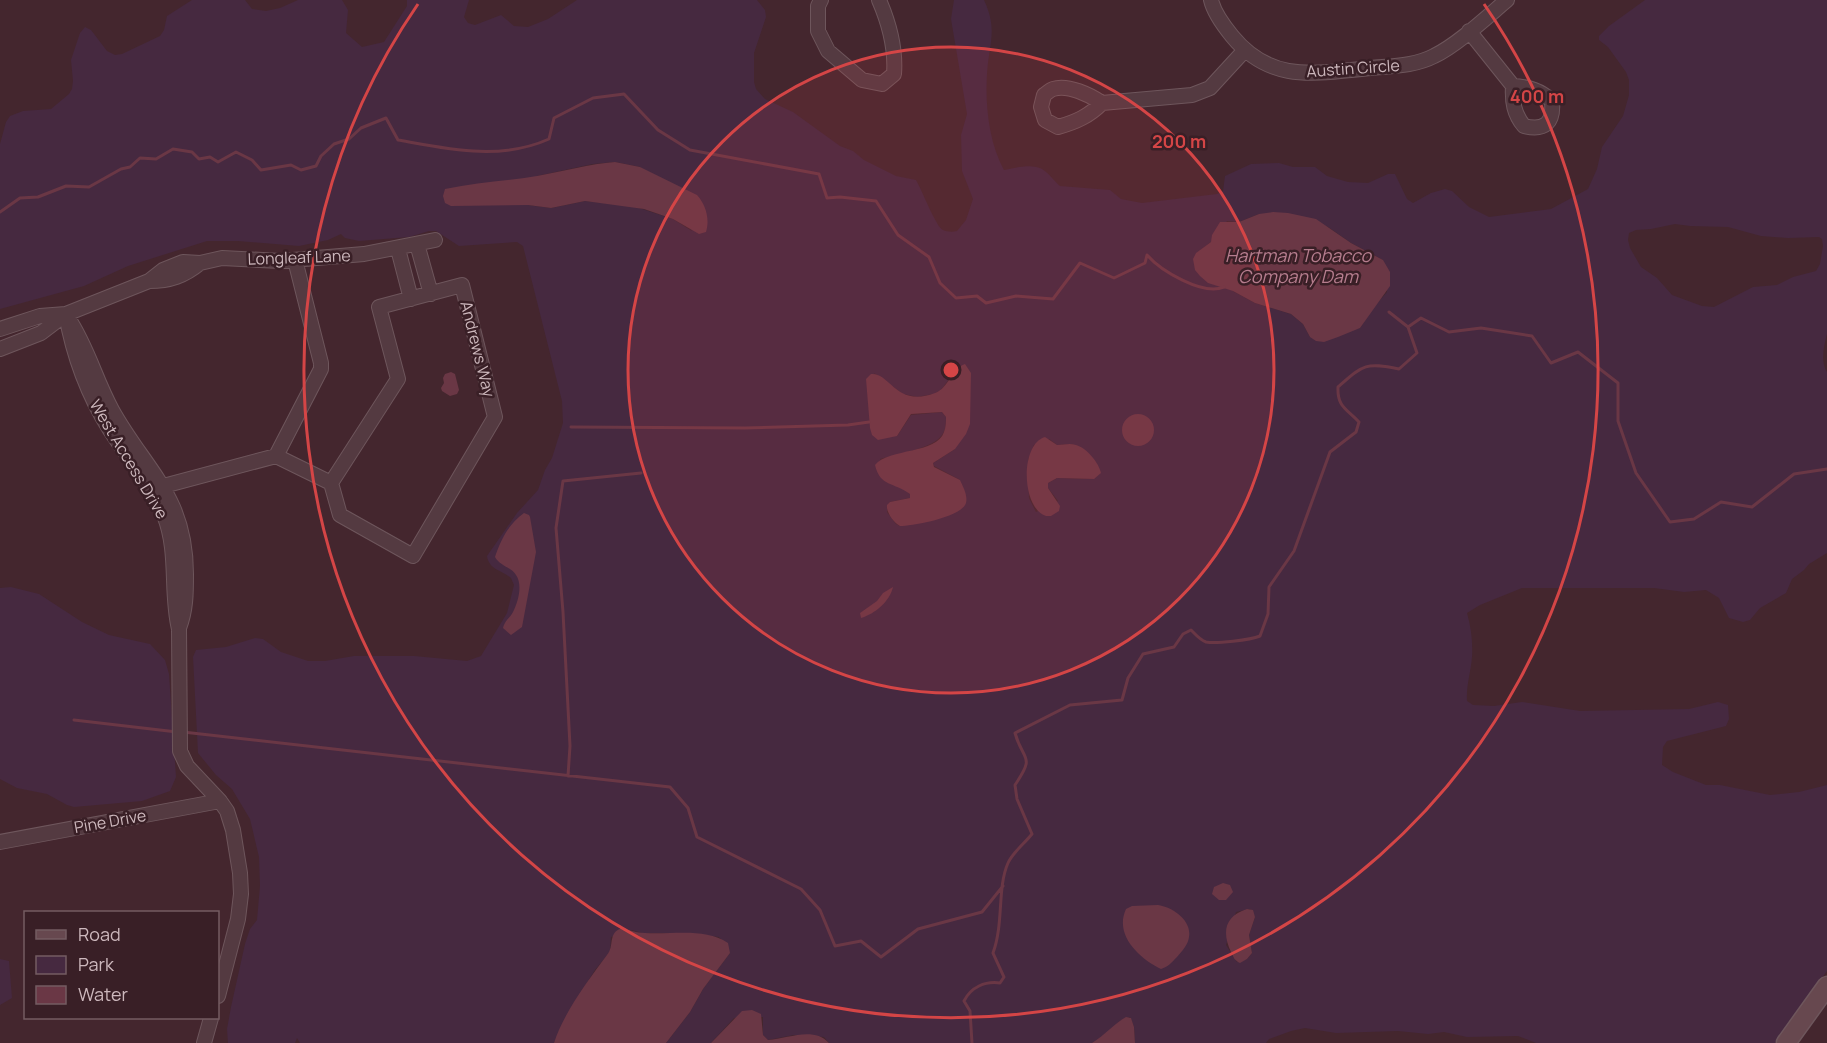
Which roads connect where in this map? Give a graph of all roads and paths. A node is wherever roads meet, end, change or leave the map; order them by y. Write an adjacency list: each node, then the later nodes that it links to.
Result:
1 (821, 0): 2 (street)
2 (879, 0)
3 (1211, 0): 6 (street, Austin Circle)
4 (1507, 0): 5 (street, Austin Circle)
5 (1469, 31): 6 (street, Austin Circle); 7 (street)
6 (1244, 51): 8 (street)
7 (1513, 86)
8 (1102, 103)
9 (435, 240): 10 (street, Longleaf Lane)
10 (417, 244): 11 (street, Longleaf Lane); 13 (street)
11 (399, 249): 12 (street, Longleaf Lane); 14 (street)
12 (295, 260): 15 (street, Longleaf Lane); 18 (street)
13 (431, 294): 14 (street, Andrews Way); 19 (street, Andrews Way)
14 (411, 299): 19 (street, Andrews Way)
15 (66, 314): 16 (street); 17 (street); 20 (street, West Access Drive)
16 (0, 329)
17 (0, 349)
18 (276, 456): 19 (street); 20 (street)
19 (331, 483)
20 (157, 488): 21 (street, West Access Drive)
21 (220, 801): 22 (street, Pine Drive); 24 (street, West Access Drive)
22 (0, 842)
23 (1827, 986): 27 (main road)
24 (219, 992)
25 (210, 1019): 26 (street)
26 (204, 1043)
27 (1786, 1043)

